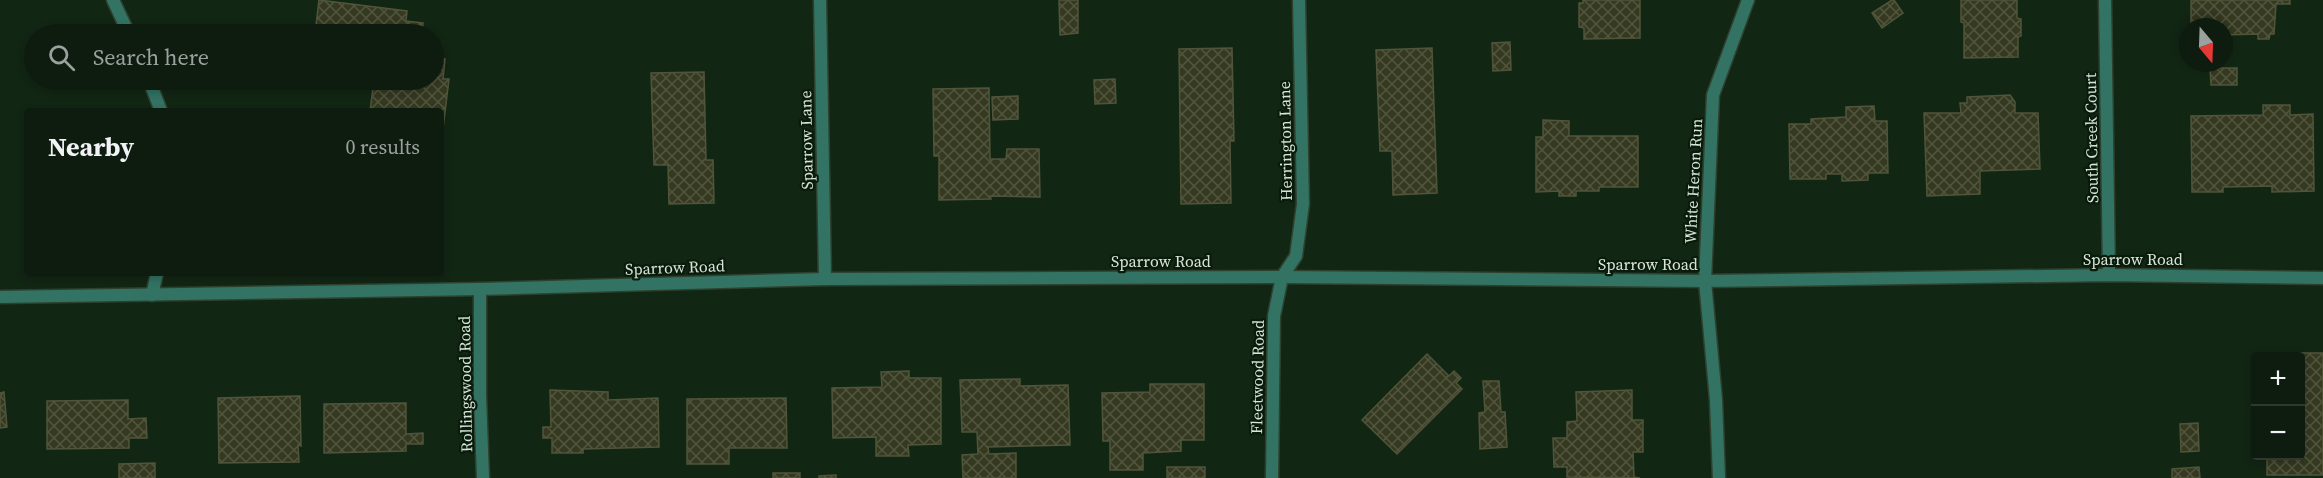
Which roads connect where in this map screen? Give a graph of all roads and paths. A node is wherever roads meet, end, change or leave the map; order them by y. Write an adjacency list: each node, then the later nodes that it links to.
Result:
1 (113, 0): 6 (street)
2 (820, 0): 13 (street, Sparrow Lane)
3 (1299, 0): 11 (street, Herrington Lane)
4 (1748, 0): 14 (street, White Heron Run)
5 (2105, 0): 9 (street, South Creek Court)
6 (124, 24)
7 (153, 90): 8 (street)
8 (160, 108)
9 (2109, 275): 12 (street, Sparrow Road); 14 (street, Sparrow Road)
10 (156, 276): 16 (street)
11 (1282, 277): 13 (street, Sparrow Road); 14 (street, Sparrow Road); 19 (street, Fleetwood Road)
12 (2323, 278)
13 (825, 279): 15 (street, Sparrow Road)
14 (1705, 281): 20 (street, White Heron Run)
15 (480, 290): 16 (street, Sparrow Road); 18 (street, Rollingswood Road)
16 (152, 295): 17 (street, Sparrow Road)
17 (0, 297)
18 (483, 478)
19 (1272, 478)
20 (1719, 478)

